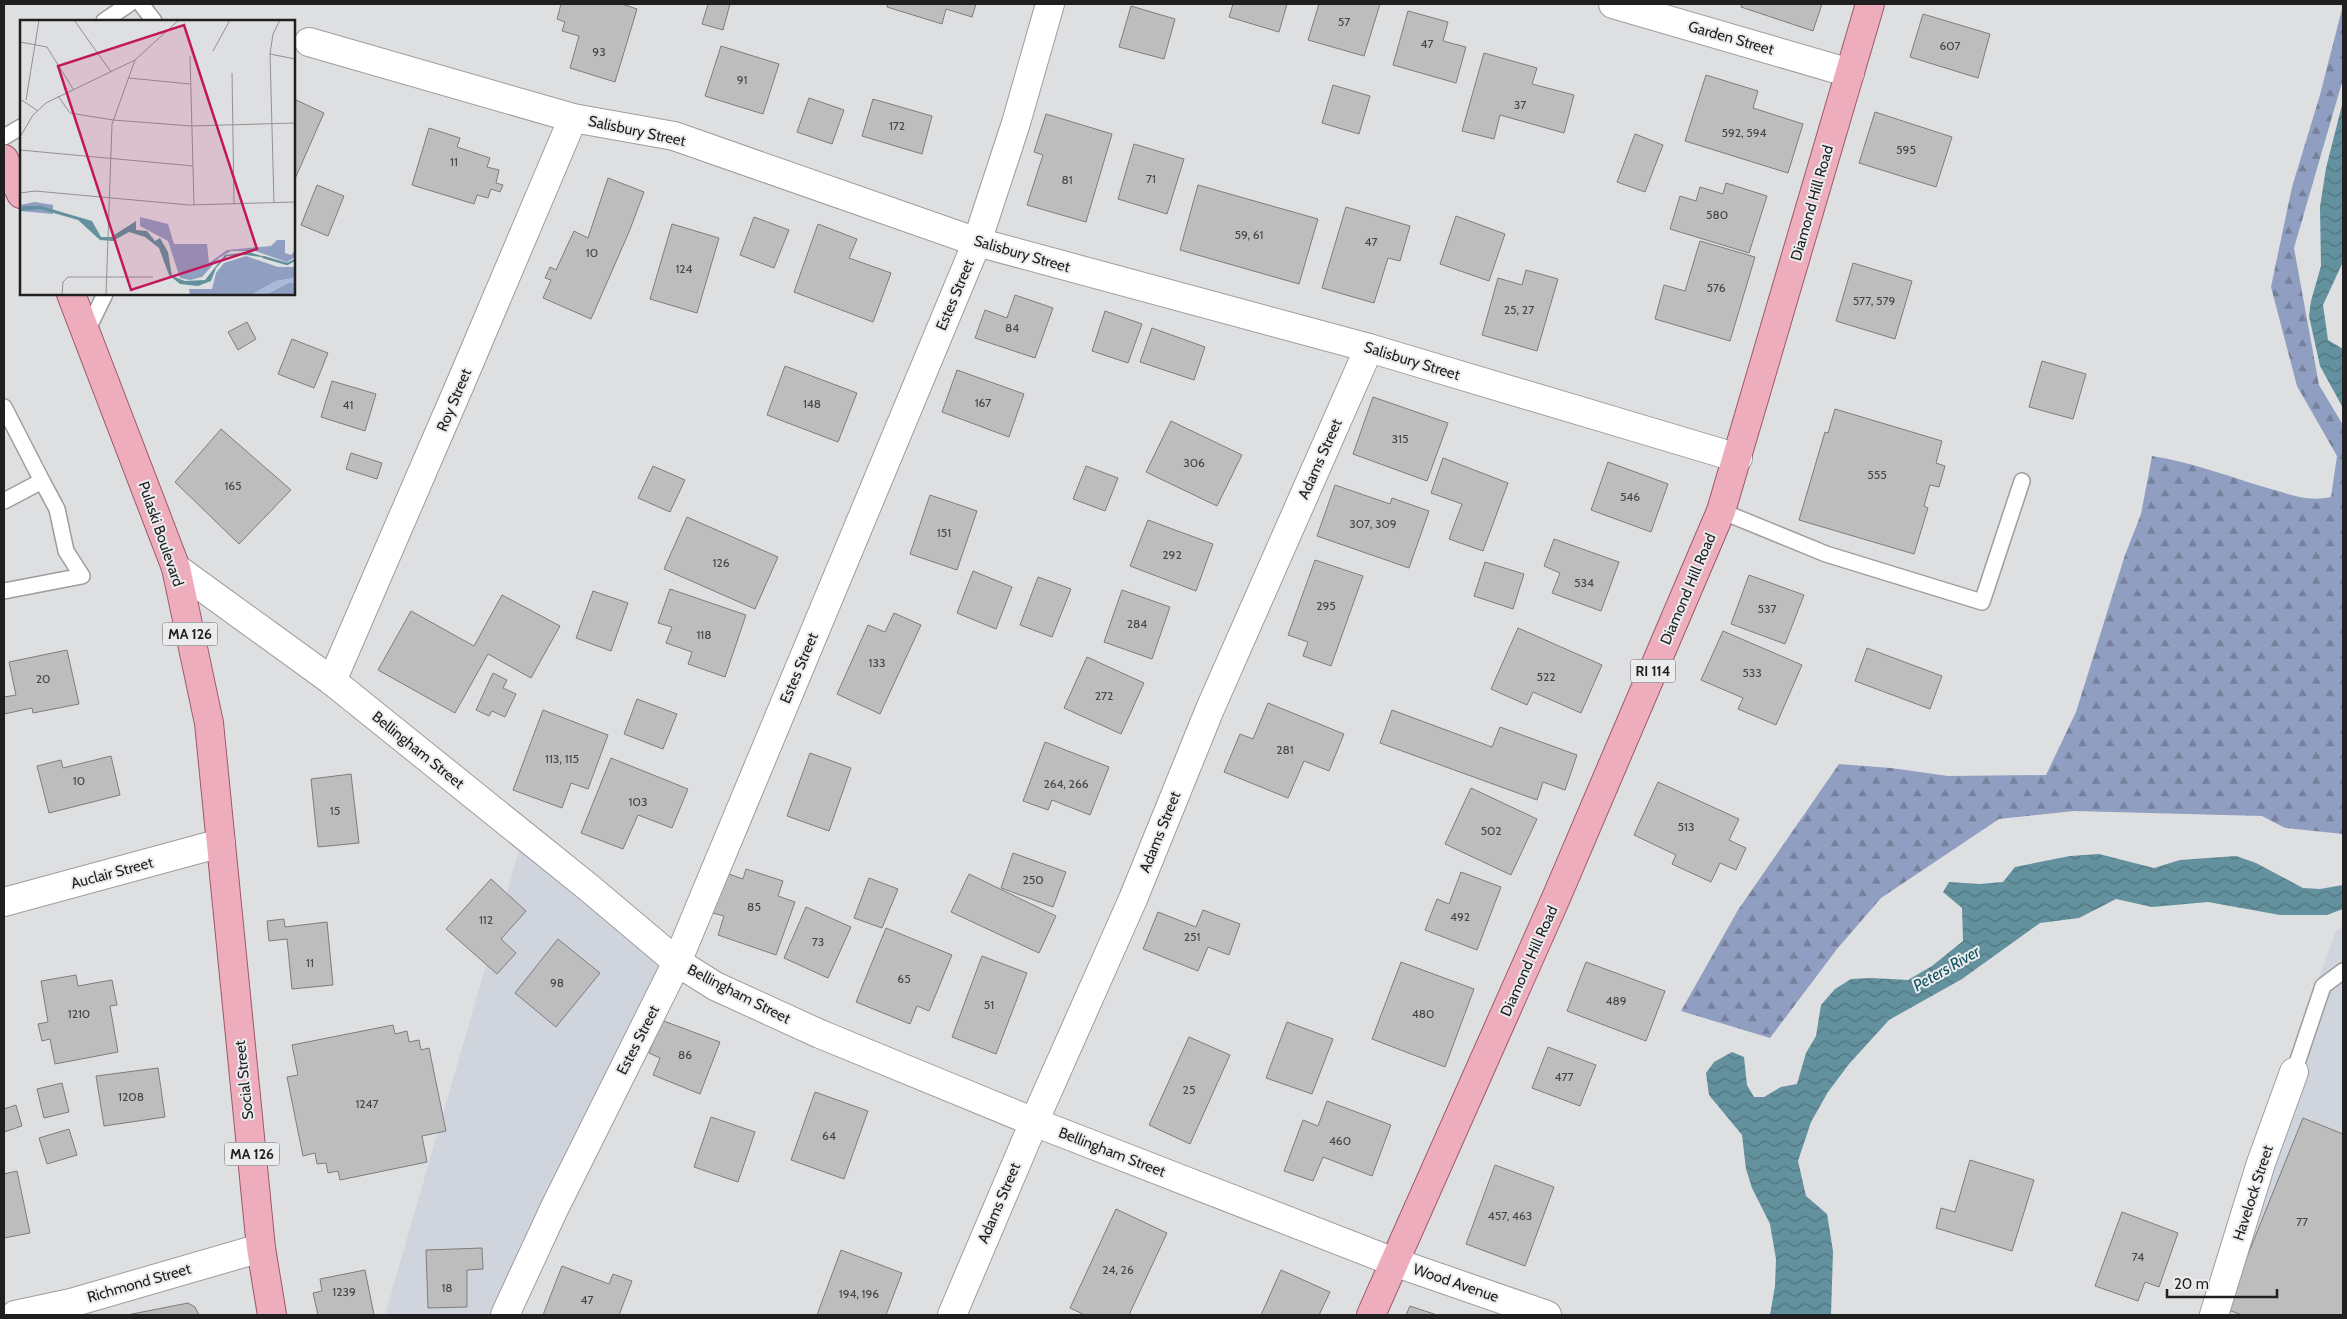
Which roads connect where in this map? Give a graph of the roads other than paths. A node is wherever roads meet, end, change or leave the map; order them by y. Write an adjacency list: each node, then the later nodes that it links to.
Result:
1 (129, 4): 6 (lane)
2 (141, 4): 7 (lane)
3 (1050, 4): 15 (street, Estes Street)
4 (1613, 4): 9 (street, Garden Street)
5 (1870, 4): 9 (main road, Diamond Hill Road / RI 114)
6 (105, 20)
7 (153, 20)
8 (309, 42): 10 (street, Salisbury Street)
9 (1850, 73): 21 (main road, Diamond Hill Road / RI 114)
10 (573, 118): 15 (street, Salisbury Street); 28 (street, Roy Street)
11 (20, 128): 12 (lane)
12 (4, 137)
13 (4, 159): 14 (main road)
14 (20, 192)
15 (977, 242): 19 (street, Salisbury Street); 31 (street, Estes Street)
16 (71, 295): 18 (main road, Pulaski Boulevard / MA 126)
17 (105, 295): 18 (lane)
18 (86, 333): 26 (main road, Pulaski Boulevard / MA 126)
19 (1369, 348): 21 (street, Salisbury Street); 35 (street, Adams Street)
20 (4, 407): 22 (lane)
21 (1738, 458): 25 (main road, Diamond Hill Road / RI 114)
22 (42, 481): 24 (lane); 27 (lane)
23 (2022, 481): 25 (lane)
24 (4, 501)
25 (1721, 511): 37 (main road, Diamond Hill Road / RI 114)
26 (176, 568): 28 (street, Bellingham Street); 29 (main road, Pulaski Boulevard / MA 126)
27 (4, 591)
28 (332, 681): 31 (street, Bellingham Street)
29 (221, 843): 30 (street, Auclair Street); 33 (main road, Pulaski Boulevard / MA 126)
30 (4, 902)
31 (677, 962): 35 (street, Bellingham Street); 40 (street, Estes Street)
32 (2343, 971): 34 (lane)
33 (236, 993): 36 (main road, Social Street / MA 126)
34 (2294, 1072): 44 (street, Havelock Street)
35 (1034, 1122): 37 (street, Bellingham Street); 41 (street, Adams Street)
36 (261, 1248): 38 (street, Richmond Street); 39 (main road, Social Street / MA 126)
37 (1394, 1262): 42 (main road, Diamond Hill Road / RI 114); 43 (street, Wood Avenue)
38 (15, 1315)
39 (272, 1315)
40 (505, 1315)
41 (952, 1315)
42 (1371, 1315)
43 (1547, 1315)
44 (2214, 1315)

